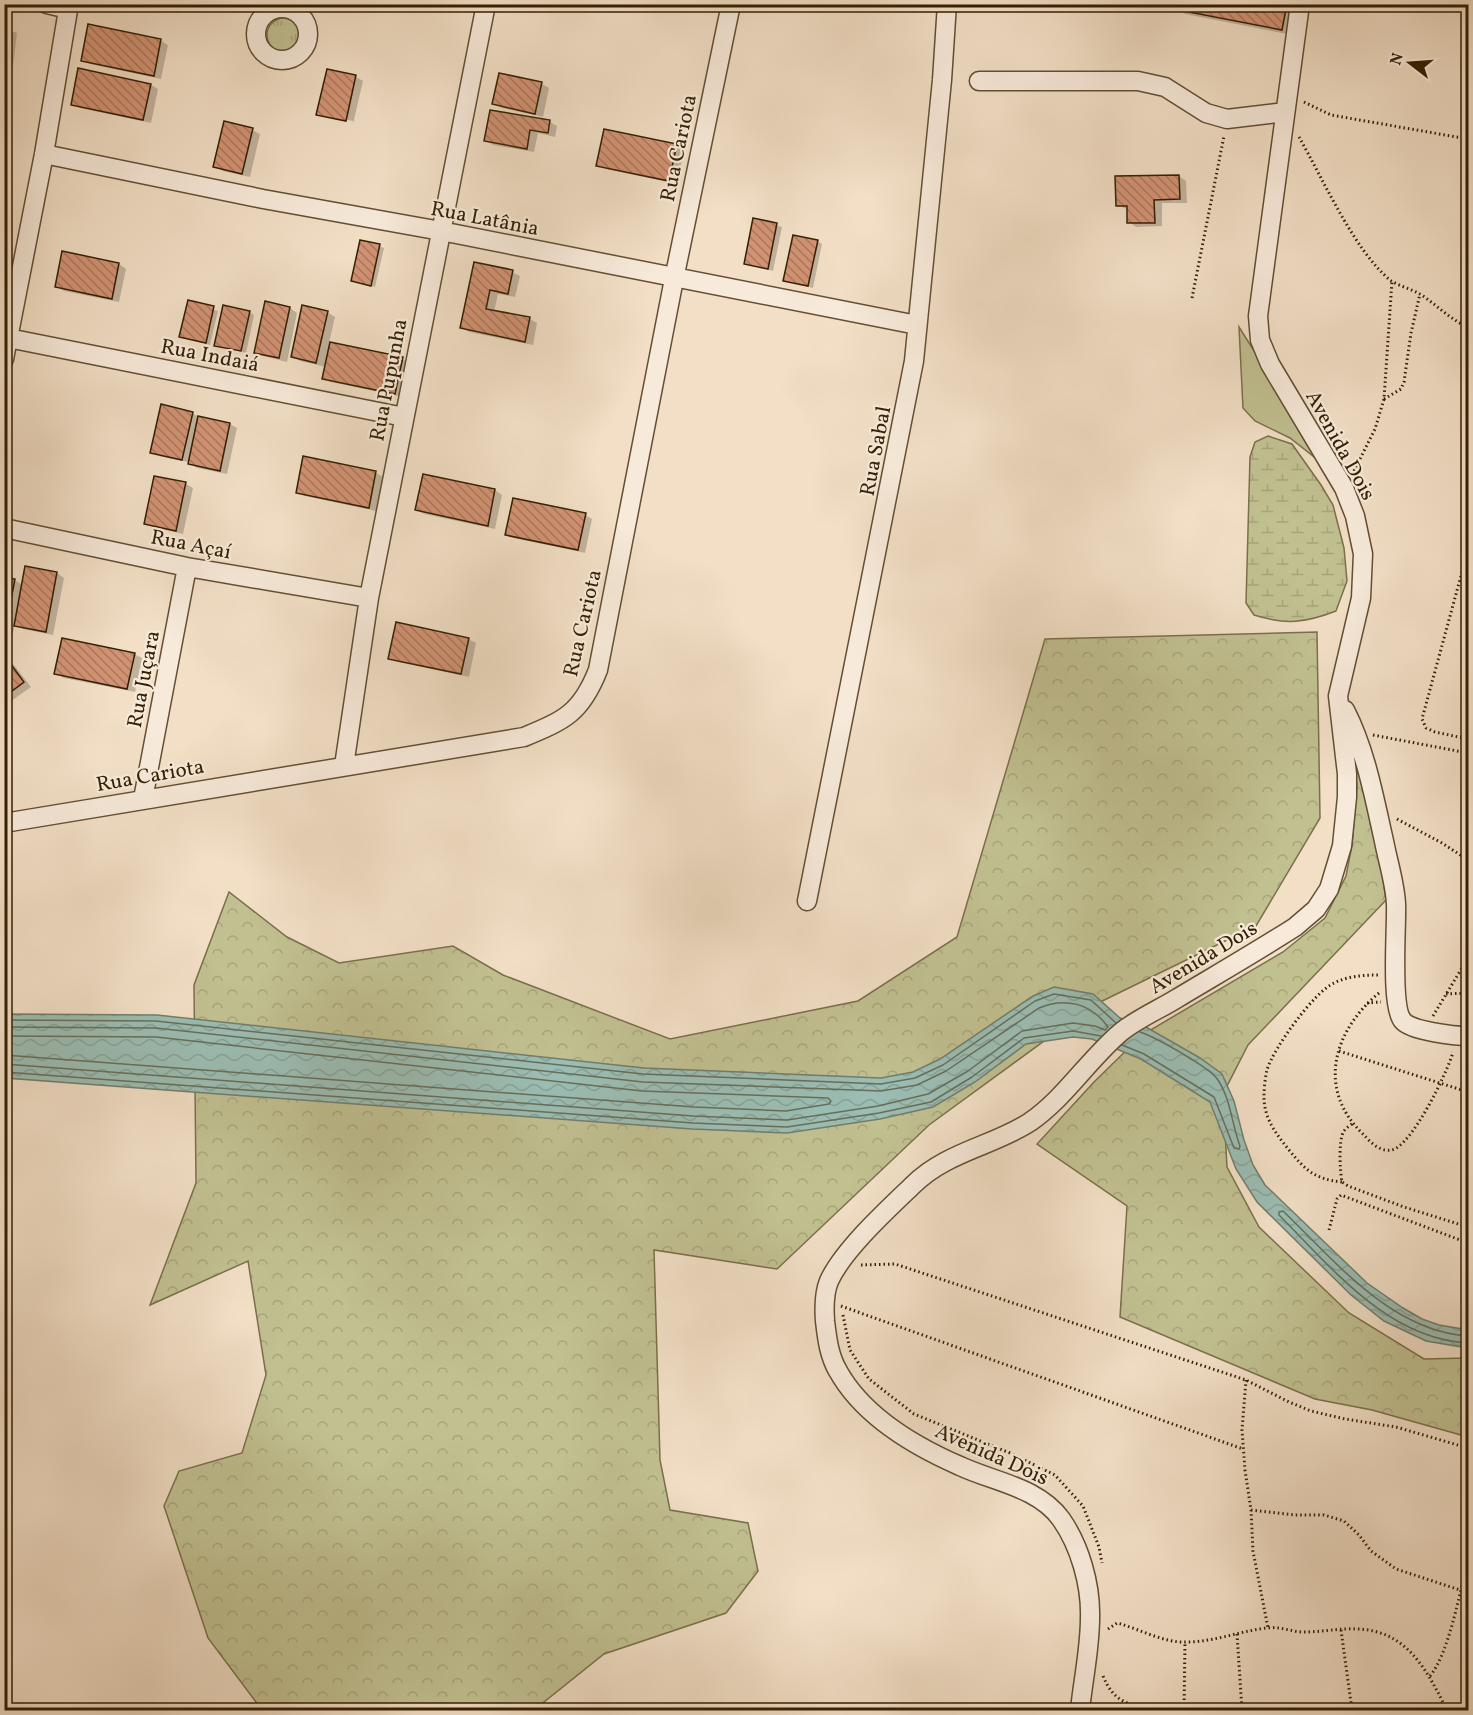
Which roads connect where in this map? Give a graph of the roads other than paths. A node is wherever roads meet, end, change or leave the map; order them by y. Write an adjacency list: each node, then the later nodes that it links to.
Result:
1 (46, 4): 6 (street)
2 (486, 4): 10 (street, Rua Pupunha)
3 (731, 4): 11 (street, Rua Cariota)
4 (947, 4): 12 (street, Rua Sabal)
5 (1300, 4): 8 (street, Avenida Dois)
6 (69, 7): 9 (street)
7 (978, 81): 8 (street)
8 (1285, 112): 19 (street, Avenida Dois)
9 (44, 154): 10 (street, Rua Latânia); 13 (street)
10 (441, 231): 11 (street, Rua Latânia); 15 (street, Rua Pupunha)
11 (674, 279): 12 (street, Rua Latânia); 20 (street, Rua Cariota)
12 (918, 326): 23 (street, Rua Sabal)
13 (8, 338): 14 (street); 15 (street, Rua Indaiá)
14 (4, 359)
15 (404, 417): 18 (street, Rua Pupunha)
16 (4, 528): 17 (street, Rua Açaí)
17 (187, 567): 18 (street, Rua Açaí); 21 (street, Rua Juçara)
18 (369, 598): 20 (street, Rua Pupunha)
19 (1339, 697): 24 (street); 25 (street, Avenida Dois)
20 (344, 766): 21 (street, Rua Cariota)
21 (143, 799): 22 (street, Rua Cariota)
22 (6, 820)
23 (807, 901)
24 (1463, 1036)
25 (1080, 1710)

